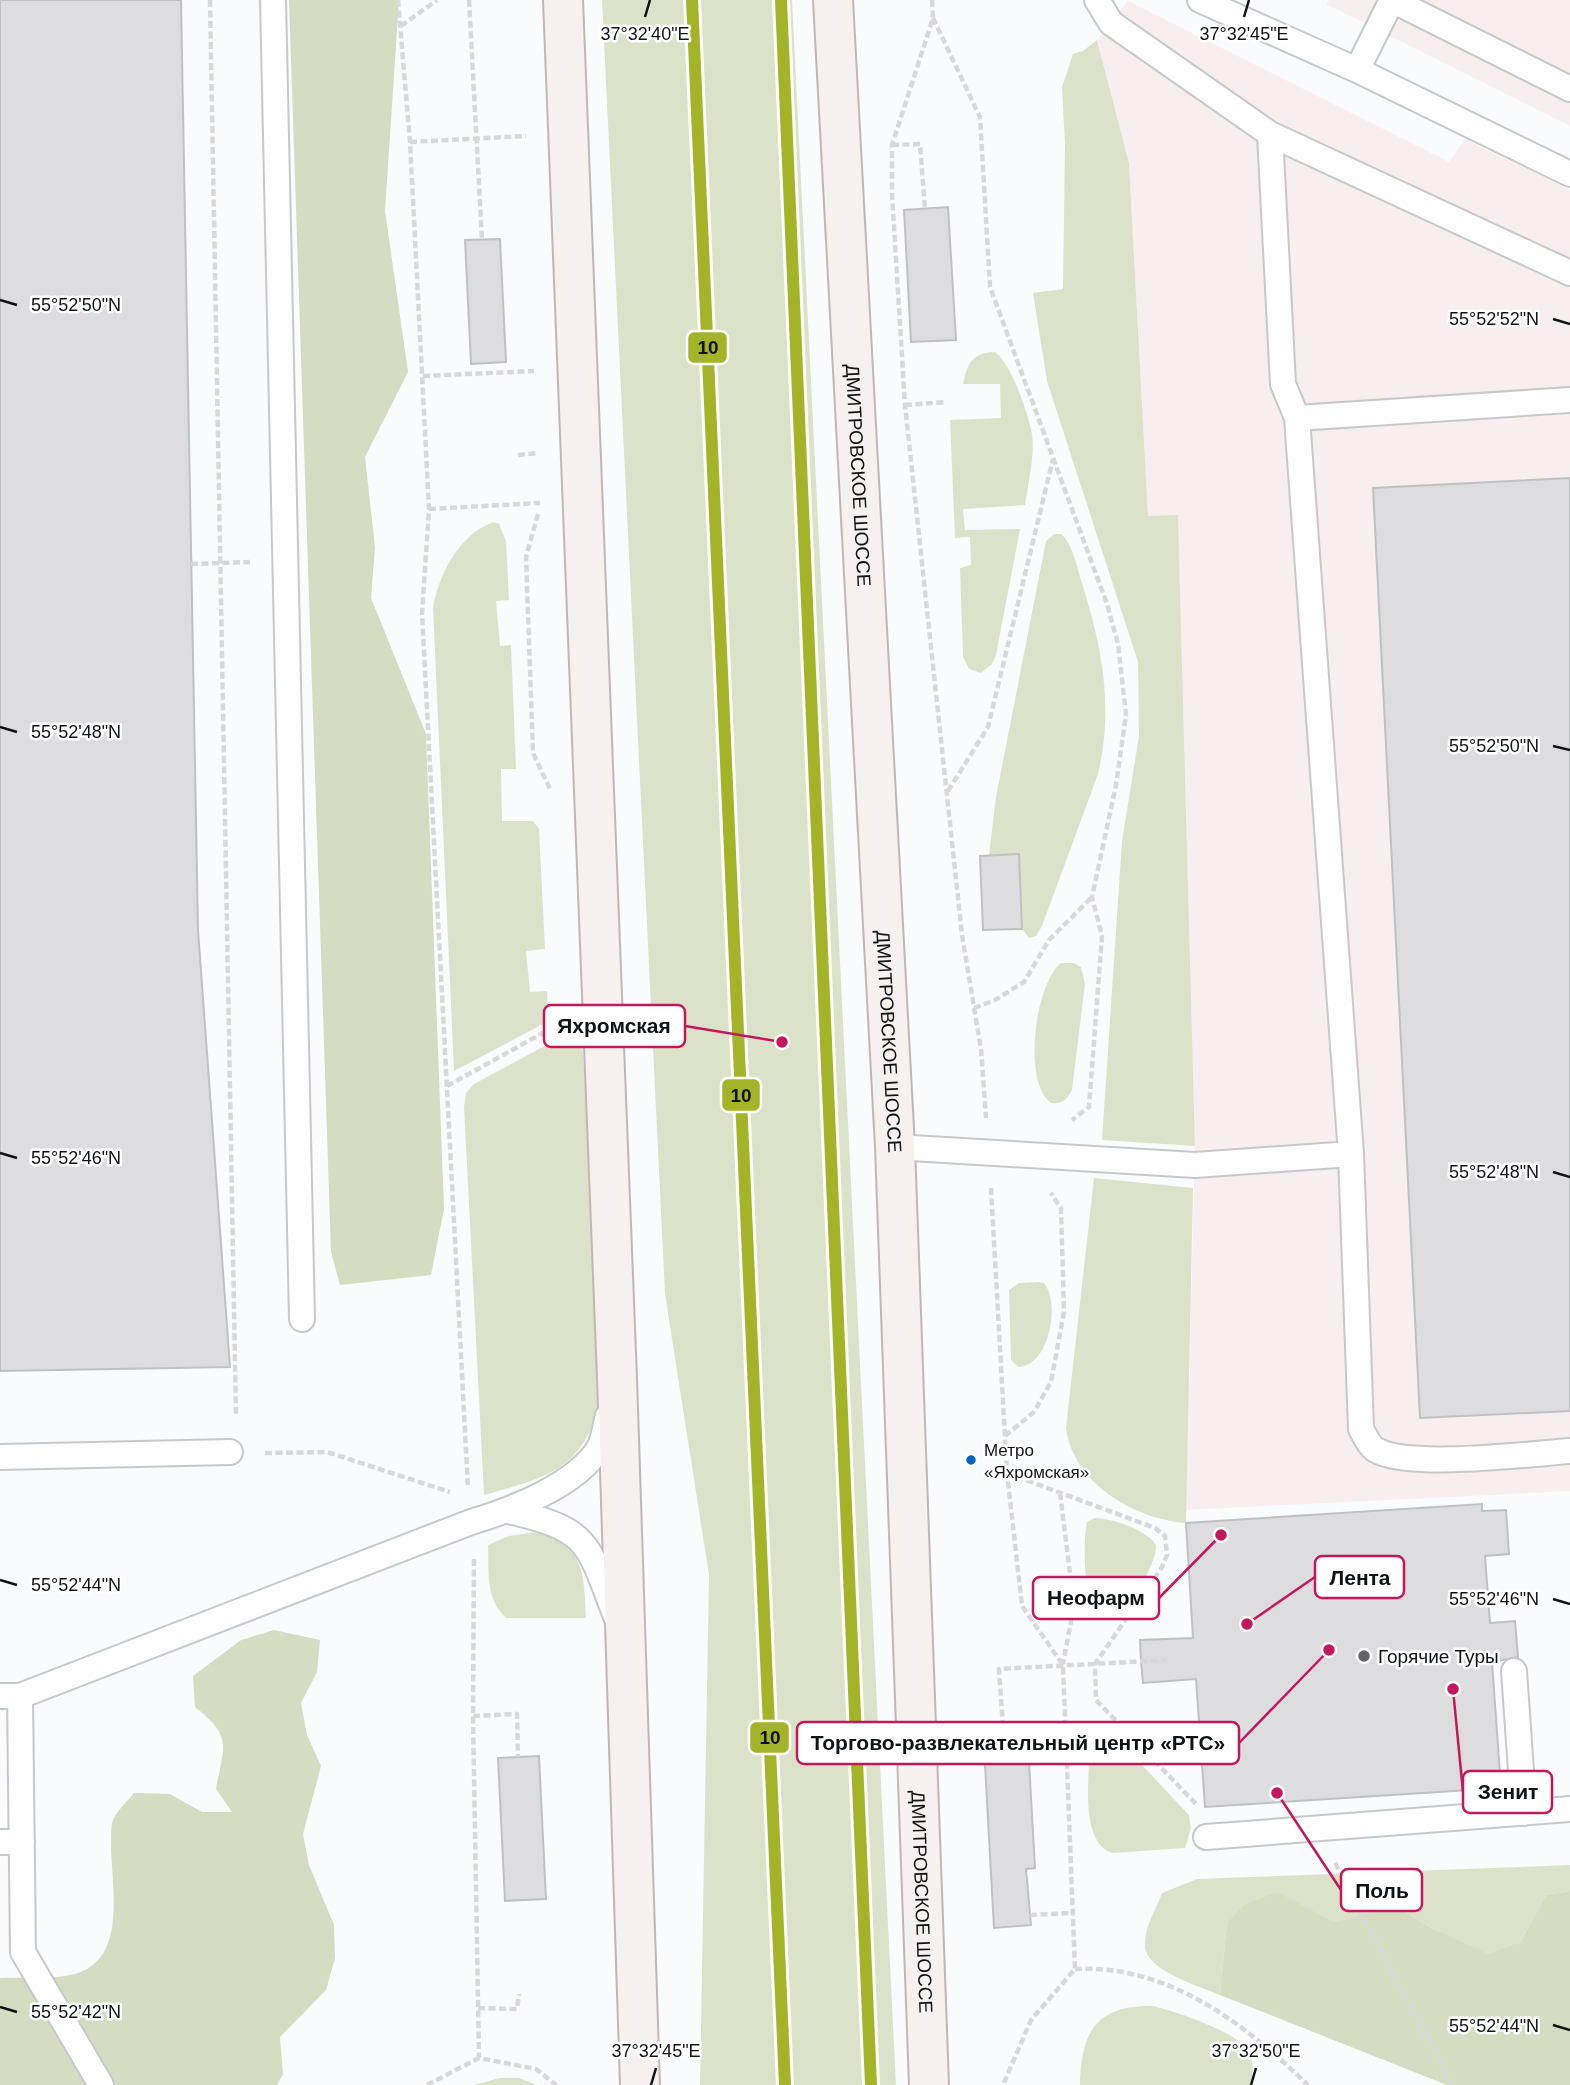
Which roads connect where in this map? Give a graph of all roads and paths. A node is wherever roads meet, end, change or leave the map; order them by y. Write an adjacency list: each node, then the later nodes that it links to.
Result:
1 (210, 0): 38 (path)
2 (273, 0): 52 (lane)
3 (398, 0): 13 (path)
4 (437, 0): 13 (path)
5 (468, 0): 18 (path)
6 (563, 0): 53 (main road)
7 (833, 0): 48 (main road, ДМИТРОВСКОЕ ШОССЕ)
8 (932, 0): 12 (path)
9 (1097, 0): 16 (lane)
10 (1200, 0): 14 (lane)
11 (1392, 0): 14 (lane); 15 (lane)
12 (933, 18): 20 (path); 33 (path)
13 (401, 27): 19 (path)
14 (1357, 70): 21 (lane)
15 (1570, 89)
16 (1270, 134): 24 (lane); 30 (lane)
17 (530, 135): 18 (path)
18 (476, 138): 19 (path); 23 (path)
19 (410, 142): 26 (path)
20 (892, 145): 22 (path); 29 (path)
21 (1570, 174)
22 (925, 209)
23 (482, 240)
24 (1570, 273)
25 (540, 370): 26 (path)
26 (424, 376): 36 (path)
27 (1570, 400): 30 (lane)
28 (946, 402): 29 (path)
29 (905, 405): 40 (path)
30 (1297, 418): 49 (lane)
31 (544, 453): 32 (path)
32 (518, 455)
33 (1053, 458): 40 (path); 42 (path)
34 (544, 491): 35 (path)
35 (543, 503): 36 (path); 41 (path)
36 (429, 509): 45 (path)
37 (260, 562): 38 (path)
38 (220, 563): 39 (path); 54 (path)
39 (191, 564)
40 (947, 793): 43 (path)
41 (554, 797)
42 (1092, 897): 43 (path); 47 (path)
43 (974, 1008): 46 (path)
44 (564, 1022): 45 (path)
45 (446, 1086): 63 (path)
46 (1000, 1121)
47 (1068, 1122)
48 (895, 1147): 49 (lane); 90 (main road, ДМИТРОВСКОЕ ШОССЕ)
49 (1351, 1154): 56 (lane)
50 (990, 1177): 55 (path)
51 (1049, 1189): 55 (path)
52 (302, 1319)
53 (617, 1378): 64 (lane); 66 (main road)
54 (236, 1428)
55 (1005, 1436): 60 (path)
56 (1570, 1451)
57 (230, 1452): 59 (lane)
58 (285, 1454): 62 (path)
59 (0, 1457)
60 (1007, 1473): 61 (path); 69 (path)
61 (1060, 1493): 68 (path); 69 (path)
62 (455, 1494)
63 (468, 1498)
64 (508, 1511): 66 (lane); 71 (lane)
65 (474, 1551): 72 (path)
66 (623, 1634): 89 (main road)
67 (1167, 1661): 68 (path)
68 (1095, 1664): 69 (path); 78 (path)
69 (1063, 1665): 73 (path); 80 (path)
70 (1514, 1671): 76 (lane)
71 (10, 1696): 79 (lane)
72 (473, 1716): 74 (path); 84 (path)
73 (1003, 1727)
74 (518, 1757)
75 (1570, 1809): 76 (lane)
76 (1524, 1813): 77 (lane)
77 (1316, 1828): 78 (lane); 93 (path)
78 (1206, 1838)
79 (11, 1842): 87 (lane)
80 (1073, 1913): 81 (path); 82 (path)
81 (1030, 1915)
82 (1075, 1969): 91 (path); 92 (path)
83 (519, 1994): 84 (path)
84 (478, 2008): 85 (path)
85 (479, 2058): 86 (path); 88 (path)
86 (431, 2084)
87 (101, 2085)
88 (556, 2085)
89 (640, 2085)
90 (929, 2085)
91 (1003, 2085)
92 (1308, 2085)
93 (1452, 2085)

